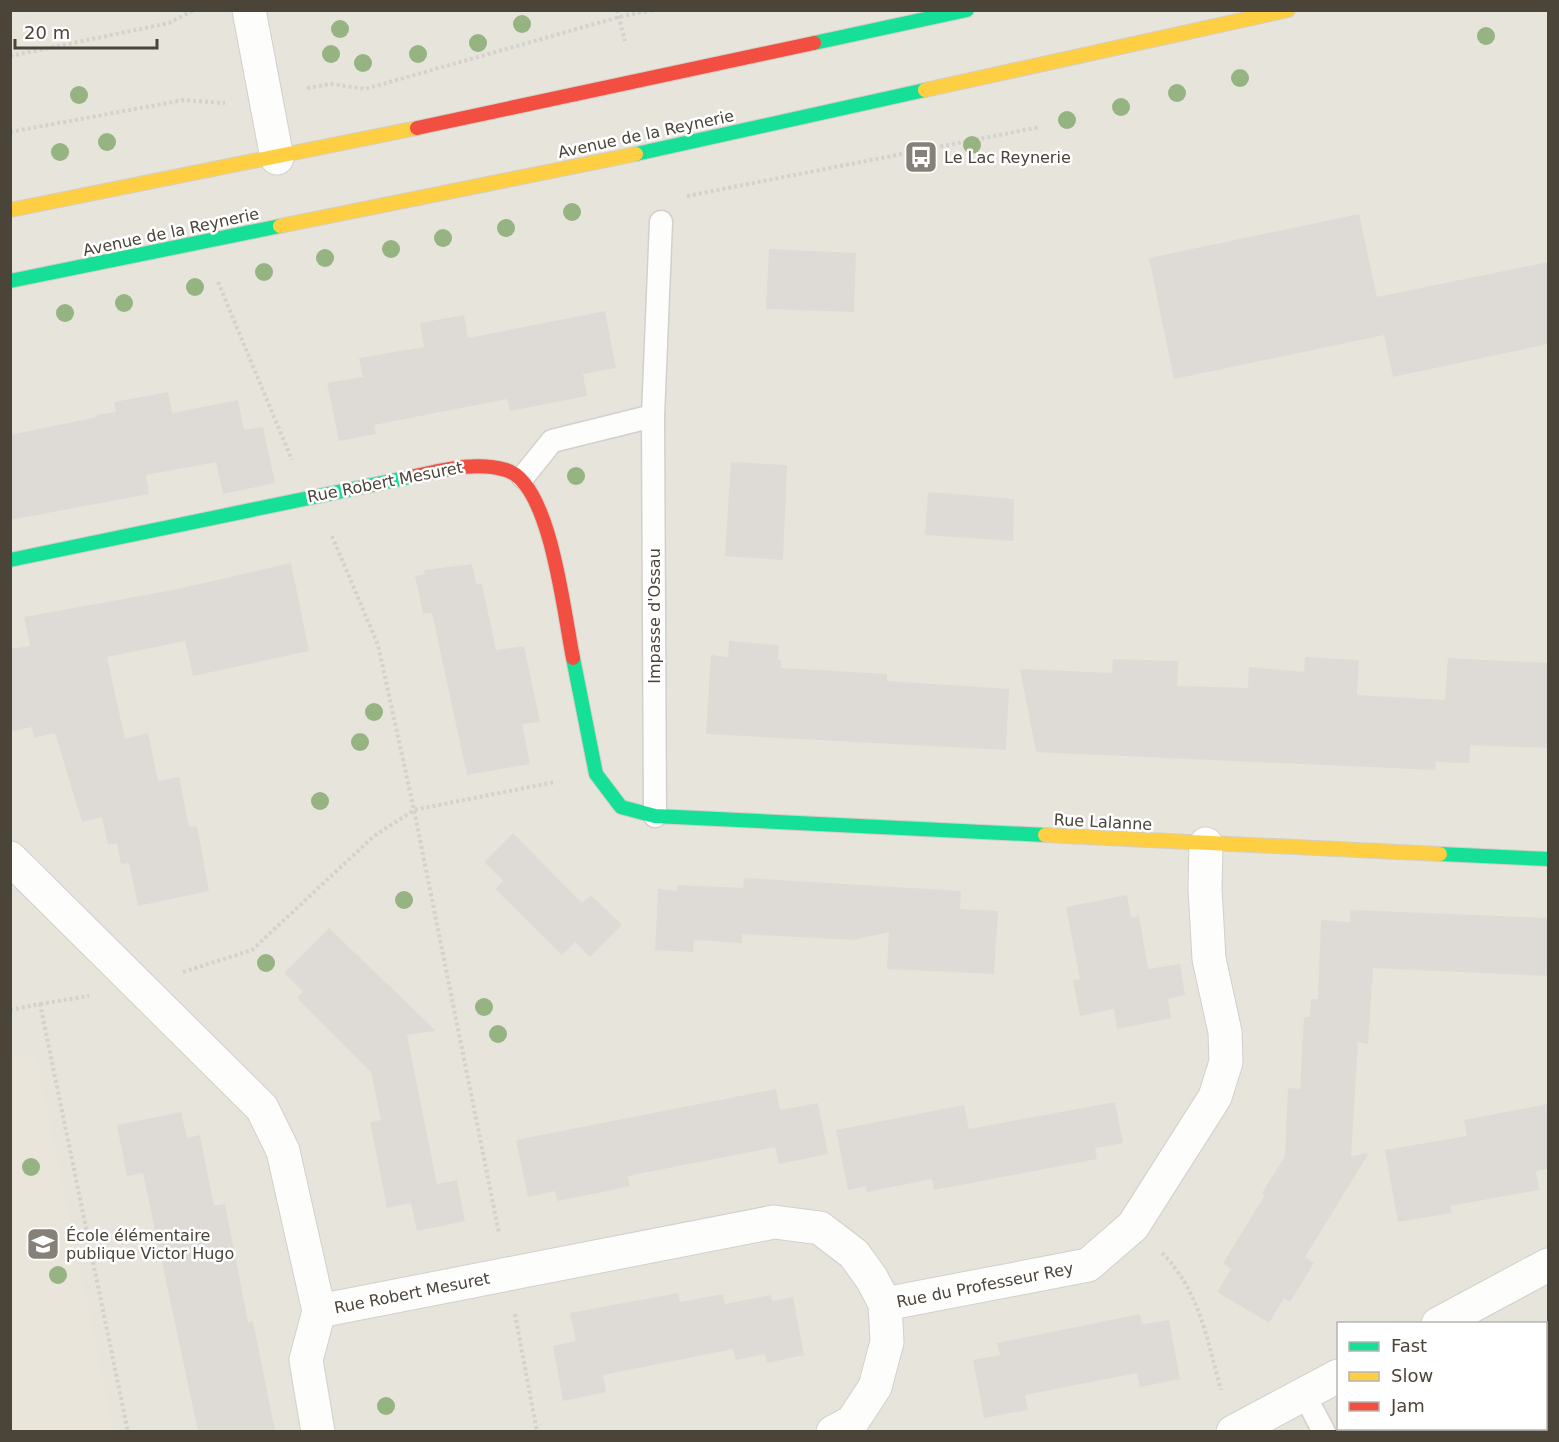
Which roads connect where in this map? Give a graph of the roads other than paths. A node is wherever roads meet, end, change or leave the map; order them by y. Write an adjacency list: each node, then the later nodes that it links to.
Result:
1 (249, 10): 4 (street)
2 (968, 10): 4 (street)
3 (1288, 10): 7 (street, Avenue de la Reynerie)
4 (277, 158): 5 (street)
5 (10, 210)
6 (661, 222): 8 (lane, Impasse d'Ossau)
7 (10, 281)
8 (653, 416): 9 (lane); 11 (lane, Impasse d'Ossau)
9 (524, 477): 10 (street, Rue Robert Mesuret); 11 (street)
10 (10, 560)
11 (655, 816): 12 (street, Rue Lalanne)
12 (1206, 844): 14 (street, Rue Lalanne); 16 (street, Rue du Professeur Rey)
13 (10, 858): 17 (street, Rue Robert Mesuret)
14 (1548, 859)
15 (1548, 1266): 18 (street)
16 (885, 1304): 17 (street, Rue Robert Mesuret); 22 (street, Rue du Professeur Rey)
17 (319, 1311): 21 (street)
18 (1440, 1322)
19 (1337, 1377): 20 (street)
20 (1304, 1394): 23 (street); 24 (lane)
21 (318, 1431)
22 (832, 1431)
23 (1233, 1431)
24 (1323, 1431)

